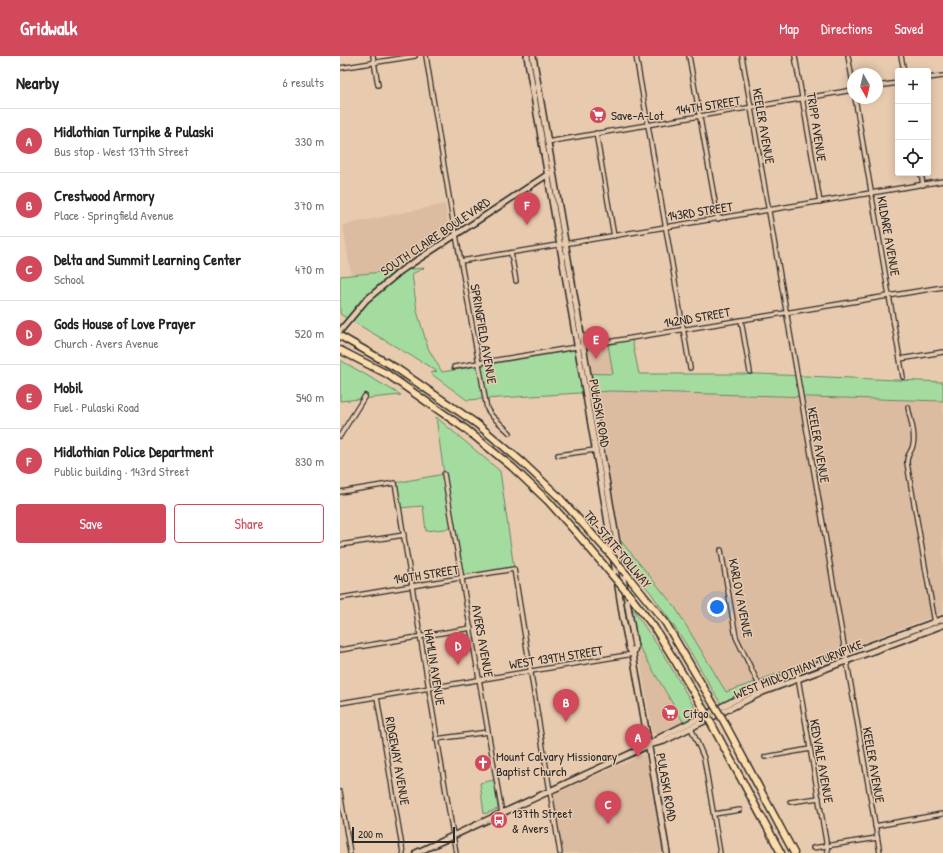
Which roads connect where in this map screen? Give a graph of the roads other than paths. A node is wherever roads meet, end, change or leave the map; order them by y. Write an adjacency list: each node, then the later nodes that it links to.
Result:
1 (373, 56): 12 (street)
2 (415, 56): 12 (street)
3 (426, 56): 40 (street, SPRINGFIELD AVENUE)
4 (527, 56): 29 (main road, PULASKI ROAD)
5 (533, 56): 28 (main road, PULASKI ROAD)
6 (636, 56): 26 (street)
7 (689, 56): 25 (street)
8 (742, 56): 24 (street, KEELER AVENUE)
9 (795, 56): 22 (street, TRIPP AVENUE)
10 (848, 56): 14 (street)
11 (901, 56): 15 (street)
12 (374, 63): 13 (street); 19 (street)
13 (340, 68)
14 (850, 68)
15 (903, 68)
16 (943, 76): 17 (street)
17 (931, 78)
18 (895, 83): 20 (street)
19 (378, 85)
20 (883, 85)
21 (847, 91): 22 (street, 144TH STREET)
22 (803, 99): 24 (street, 144TH STREET); 36 (street, TRIPP AVENUE)
23 (856, 104): 35 (street, KILDARE AVENUE)
24 (751, 108): 25 (street, 144TH STREET); 37 (street, KEELER AVENUE)
25 (699, 116): 26 (street, 144TH STREET); 38 (street)
26 (648, 124): 27 (street, 144TH STREET); 39 (street)
27 (596, 133): 28 (street, 144TH STREET); 41 (street)
28 (548, 142): 29 (street, 144TH STREET); 30 (main road, PULASKI ROAD)
29 (542, 143): 31 (main road, PULASKI ROAD)
30 (553, 171): 31 (street, SOUTH CLAIRE BOULEVARD); 42 (main road, PULASKI ROAD)
31 (547, 174): 40 (street, SOUTH CLAIRE BOULEVARD); 42 (main road, PULASKI ROAD)
32 (922, 176): 34 (street)
33 (943, 181): 34 (street, 143RD STREET)
34 (923, 185): 35 (street, 143RD STREET)
35 (872, 193): 36 (street, 143RD STREET); 47 (street, KILDARE AVENUE)
36 (820, 202): 37 (street, 143RD STREET)
37 (769, 210): 38 (street, 143RD STREET); 48 (street, KEELER AVENUE)
38 (718, 219): 39 (street, 143RD STREET)
39 (666, 227): 41 (street, 143RD STREET); 50 (street)
40 (456, 234): 44 (street, SPRINGFIELD AVENUE); 51 (street, SOUTH CLAIRE BOULEVARD)
41 (614, 236): 42 (street, 143RD STREET)
42 (562, 245): 43 (street, 143RD STREET); 53 (main road, PULASKI ROAD); 54 (main road, PULASKI ROAD)
43 (511, 253): 44 (street, 143RD STREET); 45 (street)
44 (461, 261): 58 (street, SPRINGFIELD AVENUE)
45 (516, 281)
46 (943, 287): 47 (street, 142ND STREET)
47 (889, 296): 48 (street, 142ND STREET); 57 (street, KILDARE AVENUE)
48 (786, 313): 49 (street, 142ND STREET); 85 (street, KEELER AVENUE)
49 (741, 320): 50 (street, 142ND STREET); 61 (street)
50 (683, 330): 53 (street, 142ND STREET); 60 (street)
51 (340, 331)
52 (340, 336): 122 (highway, TRI-STATE TOLLWAY, bridge)
53 (584, 346): 54 (street, 142ND STREET); 84 (main road, PULASKI ROAD)
54 (577, 347): 58 (street, 142ND STREET); 67 (main road, PULASKI ROAD)
55 (340, 350): 121 (highway, TRI-STATE TOLLWAY, bridge)
56 (943, 352): 57 (street)
57 (900, 359): 62 (street, KILDARE AVENUE)
58 (478, 363): 59 (street, 142ND STREET); 65 (street, SPRINGFIELD AVENUE)
59 (454, 367)
60 (690, 368)
61 (750, 372)
62 (903, 378)
63 (365, 396): 66 (street)
64 (908, 407): 78 (street)
65 (510, 433)
66 (340, 436)
67 (595, 450): 68 (street); 84 (main road, PULASKI ROAD)
68 (558, 455)
69 (444, 474): 74 (street, AVERS AVENUE)
70 (340, 492): 71 (street, HAMLIN AVENUE)
71 (404, 535): 72 (street); 75 (street, HAMLIN AVENUE)
72 (340, 545)
73 (721, 550): 92 (street, KARLOV AVENUE)
74 (462, 578): 75 (street, 140TH STREET); 80 (street, AVERS AVENUE); 87 (street, 140TH STREET)
75 (412, 586): 76 (street, 140TH STREET); 82 (street, HAMLIN AVENUE)
76 (340, 598)
77 (943, 619): 78 (main road, WEST MIDLOTHIAN TURNPIKE)
78 (935, 622): 81 (street); 85 (main road, WEST MIDLOTHIAN TURNPIKE)
79 (943, 625): 81 (main road, WEST MIDLOTHIAN TURNPIKE)
80 (471, 628): 82 (street); 90 (street, AVERS AVENUE)
81 (936, 628): 86 (main road, WEST MIDLOTHIAN TURNPIKE)
82 (420, 637): 83 (street); 91 (street, HAMLIN AVENUE)
83 (340, 650)
84 (633, 654): 87 (street, WEST 139TH STREET); 98 (main road, PULASKI ROAD)
85 (845, 655): 86 (street, KEELER AVENUE); 88 (main road, WEST MIDLOTHIAN TURNPIKE)
86 (846, 661): 89 (main road, WEST MIDLOTHIAN TURNPIKE); 109 (street, KEELER AVENUE)
87 (531, 671): 90 (street, WEST 139TH STREET); 101 (street)
88 (797, 672): 89 (street, KEDVALE AVENUE); 92 (main road, WEST MIDLOTHIAN TURNPIKE)
89 (798, 678): 92 (main road, WEST MIDLOTHIAN TURNPIKE); 99 (street, KEDVALE AVENUE)
90 (480, 680): 91 (street, WEST 139TH STREET); 96 (street, AVERS AVENUE)
91 (428, 688): 93 (street, WEST 139TH STREET); 97 (street, HAMLIN AVENUE)
92 (762, 690): 95 (main road, WEST MIDLOTHIAN TURNPIKE); 98 (main road, WEST MIDLOTHIAN TURNPIKE)
93 (376, 697): 94 (street, WEST 139TH STREET); 115 (street, RIDGEWAY AVENUE)
94 (340, 703)
95 (691, 728): 98 (main road, WEST MIDLOTHIAN TURNPIKE); 107 (street)
96 (488, 732): 97 (street); 106 (street, AVERS AVENUE)
97 (436, 739): 110 (street, HAMLIN AVENUE)
98 (649, 745): 101 (main road); 119 (main road, PULASKI ROAD)
99 (810, 749): 100 (street); 103 (street, KEDVALE AVENUE)
100 (764, 757)
101 (550, 790): 106 (main road); 118 (street)
102 (340, 792): 114 (street)
103 (819, 798): 104 (street); 112 (street, KEDVALE AVENUE)
104 (790, 802)
105 (740, 810): 107 (street)
106 (502, 813): 110 (main road)
107 (714, 814): 120 (street)
108 (942, 814): 109 (street)
109 (875, 826): 111 (street, KEELER AVENUE)
110 (453, 836): 116 (main road); 117 (street, HAMLIN AVENUE)
111 (877, 838): 112 (street); 124 (street, KEELER AVENUE)
112 (827, 845): 113 (street); 123 (street, KEDVALE AVENUE)
113 (813, 848)
114 (350, 853)
115 (403, 853)
116 (416, 853)
117 (456, 853)
118 (560, 853)
119 (667, 853)
120 (720, 853)
121 (781, 853)
122 (794, 853)
123 (828, 853)
124 (880, 853)

